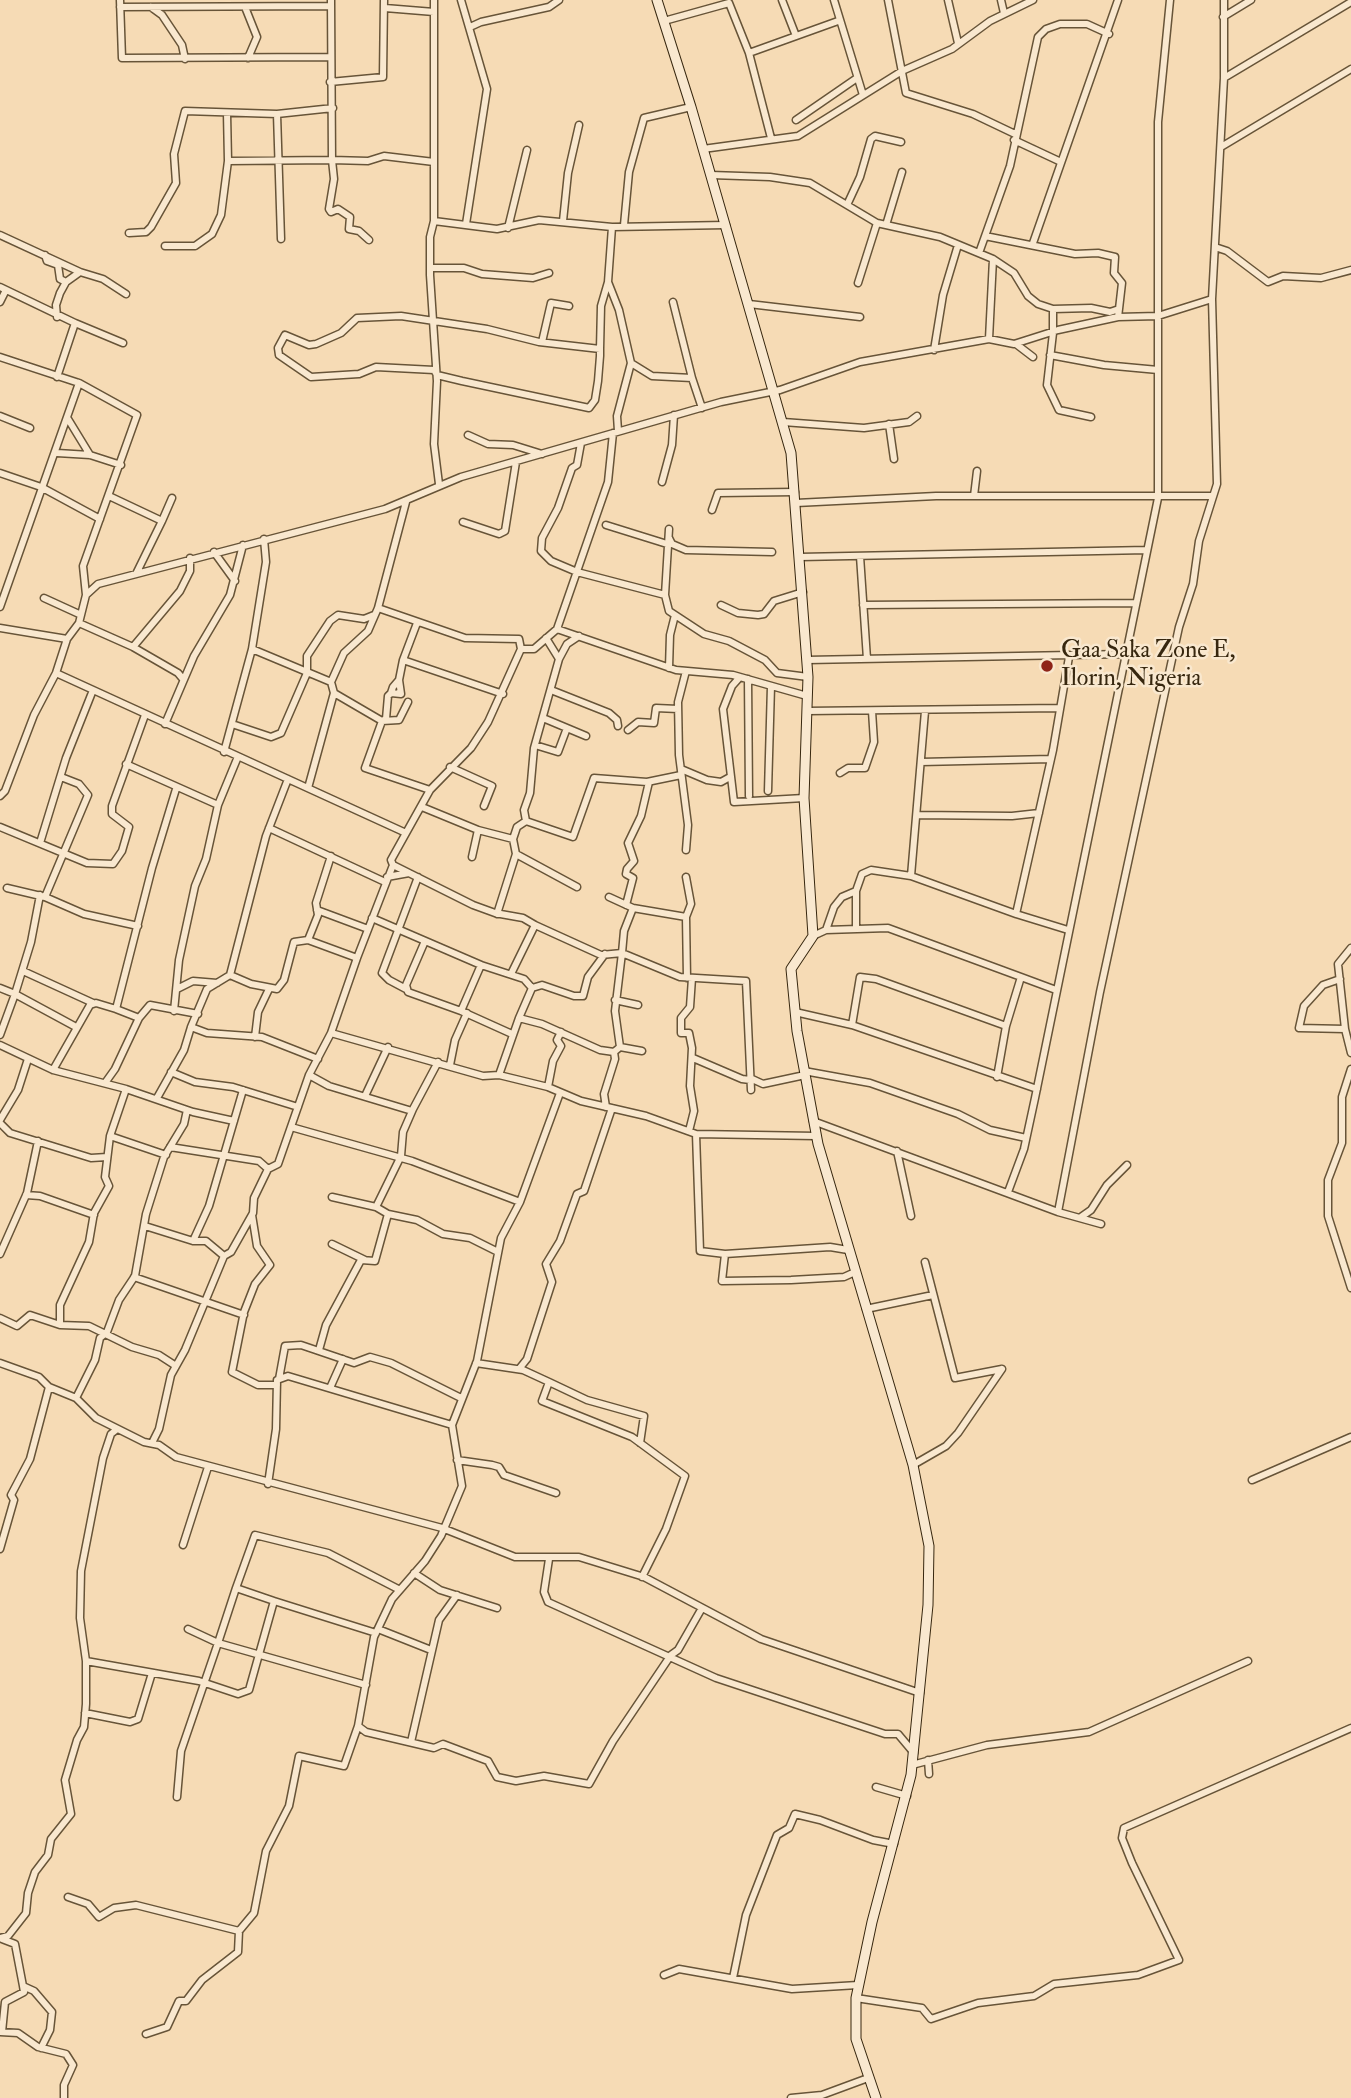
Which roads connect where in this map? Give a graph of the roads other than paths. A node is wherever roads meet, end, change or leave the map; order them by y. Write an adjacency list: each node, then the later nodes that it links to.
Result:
1 (434, 0): 22 (street)
2 (461, 0): 27 (street)
3 (559, 0): 27 (street)
4 (657, 0): 25 (street)
5 (782, 0): 29 (street)
6 (834, 0): 26 (street)
7 (888, 0): 36 (street)
8 (948, 0): 30 (street)
9 (1001, 0): 23 (street)
10 (1032, 0): 23 (street)
11 (1118, 0): 28 (street)
12 (1170, 0): 98 (street)
13 (1224, 0): 24 (street)
14 (1251, 0): 24 (street)
15 (729, 1): 25 (street); 31 (street)
16 (1351, 2): 38 (street)
17 (331, 3): 21 (street); 32 (street)
18 (120, 4): 20 (street); 34 (street)
19 (384, 4): 22 (street); 39 (street)
20 (150, 6): 21 (street); 34 (street)
21 (245, 7): 33 (street)
22 (434, 12): 56 (street)
23 (1004, 13): 30 (street)
24 (1223, 17): 38 (street)
25 (664, 21): 41 (street)
26 (838, 21): 29 (street); 37 (street)
27 (470, 27): 64 (street)
28 (1109, 33): 47 (street); 57 (street)
29 (796, 36): 31 (street)
30 (958, 43): 36 (street)
31 (749, 53): 48 (street)
32 (330, 57): 33 (street); 39 (street)
33 (248, 58): 34 (street)
34 (185, 59)
35 (1351, 69): 50 (street)
36 (902, 71): 40 (street); 47 (street)
37 (858, 78): 40 (street); 45 (street)
38 (1224, 78): 50 (street)
39 (330, 82): 42 (street)
40 (863, 95): 48 (street)
41 (691, 107): 52 (street); 65 (street)
42 (332, 108): 44 (street); 53 (street)
43 (227, 113): 44 (street); 54 (street); 70 (street)
44 (277, 114): 55 (street)
45 (796, 120)
46 (579, 125): 62 (street)
47 (1015, 137): 57 (street); 72 (street)
48 (771, 138): 52 (street)
49 (901, 142): 60 (street)
50 (1221, 147): 78 (street)
51 (527, 149): 69 (street)
52 (703, 149): 59 (street)
53 (332, 160): 55 (street); 56 (street); 74 (street)
54 (228, 161): 55 (street); 77 (street)
55 (278, 161): 73 (street)
56 (434, 162): 61 (street)
57 (1061, 162): 75 (street)
58 (902, 172): 67 (street)
59 (711, 175): 60 (street); 66 (street)
60 (847, 205): 63 (street)
61 (434, 220): 64 (street); 82 (street)
62 (563, 221): 68 (street); 69 (street)
63 (877, 223): 67 (street); 88 (street)
64 (466, 224): 69 (street)
65 (624, 225): 66 (street); 68 (street)
66 (726, 225): 94 (street)
67 (886, 225): 76 (street)
68 (612, 227): 87 (street)
69 (508, 228)
70 (129, 233)
71 (0, 235): 80 (street)
72 (985, 236): 75 (street); 79 (street)
73 (281, 239)
74 (369, 240)
75 (1033, 243): 97 (street)
76 (958, 245): 79 (street); 109 (street)
77 (165, 246)
78 (1215, 247): 83 (street); 91 (street)
79 (979, 253): 81 (street)
80 (45, 256): 84 (street); 86 (street)
81 (993, 259): 96 (street); 104 (street)
82 (430, 268): 85 (street); 101 (street)
83 (1351, 270)
84 (80, 272): 86 (street); 90 (street)
85 (549, 273)
86 (66, 282): 99 (street)
87 (608, 282): 108 (street); 113 (street)
88 (858, 283)
89 (3, 289): 92 (street); 99 (street)
90 (126, 294)
91 (1212, 299): 98 (street); 146 (street)
92 (0, 302)
93 (673, 302): 117 (street)
94 (749, 304): 100 (street); 119 (street)
95 (569, 306): 105 (street)
96 (1053, 309): 97 (street); 103 (street)
97 (1118, 313): 98 (street); 103 (street)
98 (1158, 316): 114 (street)
99 (57, 317): 102 (street)
100 (860, 317)
101 (433, 322): 105 (street); 115 (street); 115 (street)
102 (75, 323): 106 (street); 116 (street)
103 (1053, 333): 107 (street); 110 (street)
104 (989, 339): 107 (street); 109 (street)
105 (542, 342): 108 (street)
106 (123, 343)
107 (1014, 344): 112 (street)
108 (600, 349): 115 (street)
109 (934, 350): 119 (street)
110 (1050, 355): 114 (street); 124 (street)
111 (0, 356): 116 (street)
112 (1032, 357)
113 (631, 363): 117 (street); 129 (street)
114 (1158, 370): 148 (street)
115 (437, 374): 141 (street)
116 (57, 377): 118 (street)
117 (692, 378): 120 (street)
118 (79, 383): 125 (street); 137 (street)
119 (774, 391): 120 (street); 126 (street)
120 (702, 408): 121 (street)
121 (674, 415): 129 (street); 140 (street)
122 (0, 416): 128 (street)
123 (917, 416): 127 (street)
124 (1091, 417)
125 (68, 419): 132 (street); 134 (street)
126 (783, 422): 127 (street); 143 (street)
127 (889, 424): 135 (street)
128 (30, 428)
129 (615, 432): 131 (street); 165 (street)
130 (468, 435): 133 (street)
131 (581, 443): 133 (street); 165 (street)
132 (57, 453): 134 (street); 142 (street)
133 (544, 454): 136 (street)
134 (90, 455): 137 (street)
135 (894, 459)
136 (516, 462): 141 (street); 154 (street)
137 (121, 465): 144 (street)
138 (977, 471): 145 (street)
139 (0, 473): 142 (street)
140 (662, 482)
141 (439, 484): 149 (street)
142 (41, 487): 152 (street); 175 (street)
143 (795, 492): 150 (street); 151 (street)
144 (109, 496): 152 (street); 153 (street)
145 (974, 496): 148 (street); 150 (street)
146 (1213, 496): 148 (street); 382 (street)
147 (172, 498): 153 (street)
148 (1158, 498): 159 (street)
149 (406, 502): 157 (street); 176 (street)
150 (796, 503): 163 (street)
151 (712, 510)
152 (100, 519): 169 (street)
153 (162, 521): 166 (street)
154 (463, 522)
155 (606, 526): 156 (street)
156 (668, 536): 161 (street); 170 (street)
157 (264, 539): 158 (street); 188 (street)
158 (243, 545): 160 (street); 167 (street)
159 (1147, 550): 162 (street); 172 (street)
160 (214, 552): 164 (street); 167 (street)
161 (772, 552)
162 (860, 556): 163 (street); 174 (street)
163 (800, 557): 168 (street)
164 (190, 558): 166 (street); 187 (street)
165 (577, 572): 170 (street); 183 (street)
166 (136, 574): 169 (street)
167 (235, 581): 202 (street)
168 (803, 592): 173 (street); 195 (street)
169 (86, 595): 177 (street)
170 (665, 595): 179 (street)
171 (44, 598): 177 (street)
172 (1135, 603): 174 (street); 190 (street)
173 (721, 604)
174 (863, 605): 193 (street)
175 (0, 607)
176 (378, 608): 178 (street); 181 (street)
177 (79, 614): 180 (street)
178 (374, 615): 199 (street); 204 (street)
179 (675, 615): 196 (street); 201 (street)
180 (79, 623): 186 (street); 187 (street)
181 (417, 623): 189 (street); 194 (street)
182 (0, 628): 186 (street)
183 (557, 629): 184 (street); 185 (street)
184 (579, 636): 192 (street); 196 (street)
185 (546, 638): 189 (street); 192 (street)
186 (67, 639): 198 (street)
187 (133, 647): 202 (street)
188 (252, 649): 199 (street); 221 (street)
189 (521, 649): 209 (street)
190 (1124, 654): 191 (street); 286 (street)
191 (1069, 657): 193 (street); 212 (street)
192 (559, 659): 207 (street)
193 (867, 659): 195 (street)
194 (403, 660): 209 (street); 219 (street)
195 (807, 660): 201 (street)
196 (669, 668): 197 (street)
197 (687, 671): 200 (street); 213 (street)
198 (56, 673): 206 (street); 243 (street)
199 (307, 673): 204 (street); 221 (street)
200 (740, 677): 203 (street); 236 (street)
201 (808, 677): 210 (street)
202 (183, 679): 220 (street)
203 (748, 679): 205 (street); 244 (street)
204 (331, 682): 208 (street)
205 (771, 686): 210 (street); 242 (street)
206 (93, 690): 217 (street); 235 (street)
207 (551, 690): 218 (street); 222 (street)
208 (334, 693): 219 (street); 239 (street)
209 (503, 694): 232 (street)
210 (807, 696): 214 (street)
211 (408, 702): 219 (street)
212 (1060, 708): 216 (street); 229 (street)
213 (678, 709): 224 (street); 233 (street)
214 (807, 711): 215 (street); 245 (street)
215 (872, 711): 216 (street); 234 (street)
216 (925, 711): 230 (street)
217 (145, 715): 220 (street); 231 (street)
218 (543, 718): 223 (street); 226 (street)
219 (382, 720): 241 (street)
220 (165, 724): 227 (street)
221 (232, 724): 227 (street)
222 (618, 726)
223 (567, 728): 225 (street); 226 (street)
224 (628, 730)
225 (586, 736)
226 (535, 745): 251 (street)
227 (224, 752): 228 (street)
228 (237, 759): 237 (street); 246 (street)
229 (1051, 759): 230 (street); 249 (street)
230 (921, 762): 250 (street)
231 (126, 764): 240 (street); 259 (street)
232 (450, 767): 241 (street); 247 (street)
233 (681, 772): 236 (street); 238 (street); 258 (street)
234 (840, 773)
235 (61, 777): 257 (street); 259 (street)
236 (730, 777): 245 (street)
237 (288, 779): 239 (street); 253 (street)
238 (649, 782): 251 (street); 274 (street)
239 (308, 788): 255 (street)
240 (176, 789): 246 (street); 281 (street)
241 (430, 790): 248 (street)
242 (768, 791)
243 (0, 796)
244 (749, 796)
245 (804, 798): 287 (street)
246 (218, 805): 304 (street)
247 (484, 806)
248 (422, 807): 254 (street); 255 (street)
249 (1039, 813): 250 (street); 277 (street)
250 (917, 815): 265 (street)
251 (526, 821): 256 (street)
252 (0, 827): 257 (street)
253 (269, 828): 261 (street); 297 (street)
254 (478, 830): 256 (street); 262 (street)
255 (406, 833): 263 (street)
256 (513, 839): 260 (street)
257 (40, 843): 259 (street)
258 (686, 850)
259 (64, 852): 272 (street)
260 (516, 854): 269 (street); 276 (street)
261 (331, 856): 268 (street); 275 (street)
262 (472, 857)
263 (393, 865): 264 (street); 268 (street)
264 (411, 873): 266 (street); 268 (street)
265 (911, 876): 271 (street); 277 (street)
266 (418, 877): 276 (street); 284 (street)
267 (686, 877): 278 (street)
268 (386, 880): 279 (street)
269 (578, 887)
270 (7, 888): 272 (street)
271 (856, 891): 282 (street); 285 (street)
272 (42, 896): 281 (street); 295 (street)
273 (610, 897): 274 (street)
274 (629, 906): 278 (street); 291 (street)
275 (317, 910): 283 (street); 288 (street)
276 (497, 914): 280 (street)
277 (1016, 914): 286 (street)
278 (686, 917): 299 (street)
279 (372, 918): 283 (street); 284 (street)
280 (536, 925): 292 (street); 296 (street)
281 (138, 926): 312 (street)
282 (856, 928): 285 (street); 298 (street)
283 (368, 929): 293 (street)
284 (399, 930): 289 (street); 306 (street)
285 (826, 930): 287 (street)
286 (1068, 930): 307 (street)
287 (813, 936): 315 (street)
288 (308, 940): 293 (street); 305 (street)
289 (425, 941): 294 (street); 306 (street)
290 (1351, 948): 300 (street)
291 (622, 953): 292 (street); 299 (street); 309 (street)
292 (604, 954): 303 (street)
293 (357, 958): 324 (street)
294 (481, 965): 296 (street); 314 (street)
295 (23, 971): 308 (street); 310 (street)
296 (511, 974): 303 (street)
297 (230, 975): 301 (street); 305 (street)
298 (1021, 977): 307 (street); 320 (street)
299 (690, 978): 334 (street); 346 (street)
300 (1340, 979): 323 (street); 323 (street)
301 (217, 982): 304 (street); 316 (street)
302 (0, 988): 308 (street)
303 (532, 988): 318 (street)
304 (177, 989): 313 (street)
305 (269, 989): 328 (street)
306 (406, 989): 314 (street)
307 (1056, 990): 350 (street)
308 (15, 994): 321 (street); 327 (street)
309 (615, 1000): 311 (street); 331 (street)
310 (93, 1003): 312 (street); 321 (street)
311 (638, 1005)
312 (116, 1009): 317 (street)
313 (174, 1011): 316 (street); 317 (street)
314 (464, 1012): 326 (street); 338 (street)
315 (794, 1012): 319 (street); 342 (street)
316 (198, 1014): 322 (street)
317 (139, 1018): 347 (street)
318 (519, 1018): 325 (street); 326 (street)
319 (852, 1025): 320 (street); 345 (street)
320 (1006, 1026): 345 (street)
321 (76, 1027): 340 (street)
322 (191, 1027): 328 (street); 341 (street)
323 (1345, 1029): 333 (street)
324 (331, 1032): 330 (street); 336 (street)
325 (561, 1032): 331 (street); 348 (street)
326 (512, 1034): 344 (street)
327 (0, 1035)
328 (255, 1037): 336 (street)
329 (0, 1045): 335 (street)
330 (388, 1047): 337 (street); 354 (street)
331 (617, 1049): 332 (street); 357 (street)
332 (642, 1051)
333 (1351, 1053)
334 (693, 1058): 346 (street); 364 (street)
335 (28, 1059): 340 (street); 362 (street)
336 (318, 1059): 343 (street)
337 (438, 1062): 338 (street); 359 (street)
338 (450, 1065): 344 (street)
339 (1351, 1069): 401 (street)
340 (53, 1070): 347 (street)
341 (172, 1072): 351 (street); 355 (street)
342 (804, 1073): 346 (street); 361 (street); 367 (street)
343 (309, 1075): 354 (street); 356 (street)
344 (499, 1075): 348 (street)
345 (997, 1077): 350 (street)
346 (750, 1079): 352 (street)
347 (105, 1083): 349 (street)
348 (548, 1087): 353 (street)
349 (126, 1089): 355 (street); 365 (street)
350 (1037, 1089): 367 (street)
351 (243, 1090): 356 (street); 360 (street)
352 (751, 1090)
353 (560, 1093): 357 (street); 380 (street)
354 (365, 1096): 359 (street)
355 (157, 1098): 358 (street)
356 (298, 1107): 363 (street)
357 (609, 1107): 364 (street); 414 (street)
358 (187, 1110): 360 (street); 369 (street)
359 (412, 1111): 374 (street)
360 (234, 1121): 372 (street)
361 (813, 1121): 366 (street); 370 (street)
362 (0, 1122): 368 (street)
363 (291, 1127): 374 (street); 376 (street)
364 (692, 1132): 366 (street); 394 (street)
365 (110, 1136): 371 (street); 373 (street)
366 (816, 1136): 392 (street)
367 (1026, 1138): 377 (street)
368 (38, 1141): 373 (street); 378 (street)
369 (170, 1147): 371 (street); 372 (street)
370 (897, 1151): 377 (street); 386 (street)
371 (166, 1155): 389 (street)
372 (224, 1155): 376 (street); 390 (street)
373 (107, 1157): 384 (street)
374 (400, 1158): 380 (street); 381 (street)
375 (1127, 1165): 387 (street)
376 (268, 1169): 385 (street)
377 (1009, 1192): 382 (street)
378 (26, 1195): 384 (street); 395 (street)
379 (332, 1197): 381 (street)
380 (520, 1202): 393 (street)
381 (376, 1207): 383 (street)
382 (1058, 1212): 387 (street)
383 (388, 1214): 393 (street); 397 (street)
384 (94, 1215): 407 (street)
385 (252, 1215): 396 (street); 405 (street)
386 (911, 1216)
387 (1079, 1218): 388 (street)
388 (1101, 1224)
389 (145, 1226): 390 (street); 400 (street)
390 (193, 1241): 396 (street)
391 (332, 1244): 397 (street)
392 (848, 1250): 394 (street); 399 (street)
393 (498, 1251): 412 (street)
394 (725, 1254): 399 (street)
395 (0, 1255)
396 (224, 1256): 403 (street)
397 (365, 1260): 409 (street)
398 (925, 1262): 402 (street)
399 (855, 1272): 404 (street)
400 (134, 1277): 403 (street); 408 (street)
401 (1351, 1288)
402 (933, 1295): 404 (street); 427 (street)
403 (205, 1300): 405 (street); 413 (street)
404 (866, 1309): 427 (street)
405 (244, 1315): 415 (street)
406 (0, 1318): 407 (street)
407 (60, 1325): 408 (street)
408 (103, 1335): 413 (street); 419 (street)
409 (319, 1350): 410 (street); 415 (street)
410 (343, 1359): 418 (street); 420 (street)
411 (0, 1363): 417 (street)
412 (476, 1363): 414 (street); 420 (street)
413 (176, 1366): 424 (street)
414 (519, 1369): 416 (street)
415 (278, 1382): 418 (street); 430 (street)
416 (549, 1382): 425 (street); 425 (street)
417 (49, 1387): 419 (street); 432 (street)
418 (330, 1388): 421 (street)
419 (76, 1398): 422 (street)
420 (461, 1398): 421 (street)
421 (452, 1425): 426 (street)
422 (116, 1430): 424 (street); 452 (street)
423 (1351, 1437): 429 (street)
424 (152, 1443): 428 (street)
425 (640, 1443): 439 (street)
426 (457, 1460): 431 (street); 434 (street)
427 (913, 1465): 457 (street)
428 (208, 1467): 430 (street); 435 (street)
429 (1252, 1480)
430 (268, 1484): 434 (street)
431 (556, 1493)
432 (11, 1495): 433 (street); 436 (street)
433 (0, 1497)
434 (442, 1528): 437 (street); 438 (street)
435 (183, 1545)
436 (0, 1549)
437 (549, 1559): 439 (street); 451 (street)
438 (414, 1573): 441 (street); 442 (street)
439 (642, 1577): 445 (street)
440 (236, 1588): 441 (street); 443 (street); 448 (street)
441 (400, 1590): 447 (street)
442 (457, 1595): 444 (street); 449 (street)
443 (274, 1601): 447 (street); 450 (street)
444 (497, 1608)
445 (702, 1608): 451 (street); 457 (street)
446 (188, 1629): 448 (street)
447 (377, 1631): 449 (street); 456 (street)
448 (218, 1643): 450 (street); 455 (street)
449 (431, 1650): 461 (street)
450 (260, 1654): 455 (street); 456 (street)
451 (670, 1657): 461 (street); 462 (street)
452 (86, 1661): 454 (street); 458 (street)
453 (1248, 1661): 463 (street)
454 (152, 1673): 455 (street); 458 (street)
455 (205, 1683): 468 (street)
456 (366, 1685): 459 (street)
457 (920, 1693): 462 (street)
458 (85, 1713): 472 (street)
459 (358, 1726): 461 (street); 471 (street)
460 (1351, 1728): 477 (street)
461 (411, 1742)
462 (914, 1753): 464 (street)
463 (928, 1760): 464 (street); 465 (street)
464 (912, 1765): 467 (street)
465 (929, 1774)
466 (876, 1787): 467 (street)
467 (906, 1796): 469 (street)
468 (177, 1797)
469 (894, 1844): 474 (street); 475 (street)
470 (68, 1897): 471 (street)
471 (239, 1931): 479 (street)
472 (0, 1938): 476 (street)
473 (664, 1975): 474 (street)
474 (733, 1978): 475 (street)
475 (858, 1985): 477 (street)
476 (23, 1986): 478 (street); 480 (street)
477 (856, 1998): 481 (street)
478 (1, 2032): 480 (street)
479 (146, 2034)
480 (41, 2048): 482 (street)
481 (868, 2078): 483 (street); 484 (street)
482 (64, 2098)
483 (791, 2098)
484 (876, 2098)

